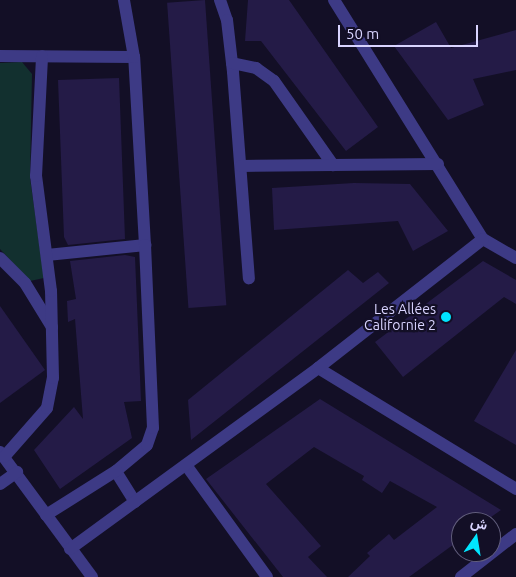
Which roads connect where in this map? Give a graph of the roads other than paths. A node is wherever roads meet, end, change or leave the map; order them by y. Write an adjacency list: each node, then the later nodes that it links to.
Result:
1 (124, 0): 6 (street)
2 (220, 0): 7 (street)
3 (334, 0): 8 (street)
4 (0, 56): 5 (street)
5 (42, 56): 6 (street); 13 (street)
6 (134, 57): 12 (street)
7 (232, 63): 9 (street); 10 (street)
8 (438, 164): 9 (street); 11 (street)
9 (334, 165): 10 (street)
10 (240, 166): 16 (street)
11 (483, 239): 15 (street); 18 (street)
12 (145, 245): 13 (street); 21 (street)
13 (47, 255): 17 (street)
14 (0, 258): 17 (street)
15 (516, 258)
16 (249, 278)
17 (52, 327): 19 (street)
18 (318, 368): 20 (street); 24 (street)
19 (2, 454): 22 (street)
20 (186, 465): 25 (street); 30 (street)
21 (116, 471): 25 (street); 26 (street)
22 (17, 472): 23 (street); 26 (street)
23 (0, 484)
24 (516, 489)
25 (135, 502): 28 (street)
26 (46, 515): 28 (street)
27 (516, 534): 31 (street)
28 (70, 549): 29 (street)
29 (92, 577)
30 (267, 577)
31 (461, 577)

